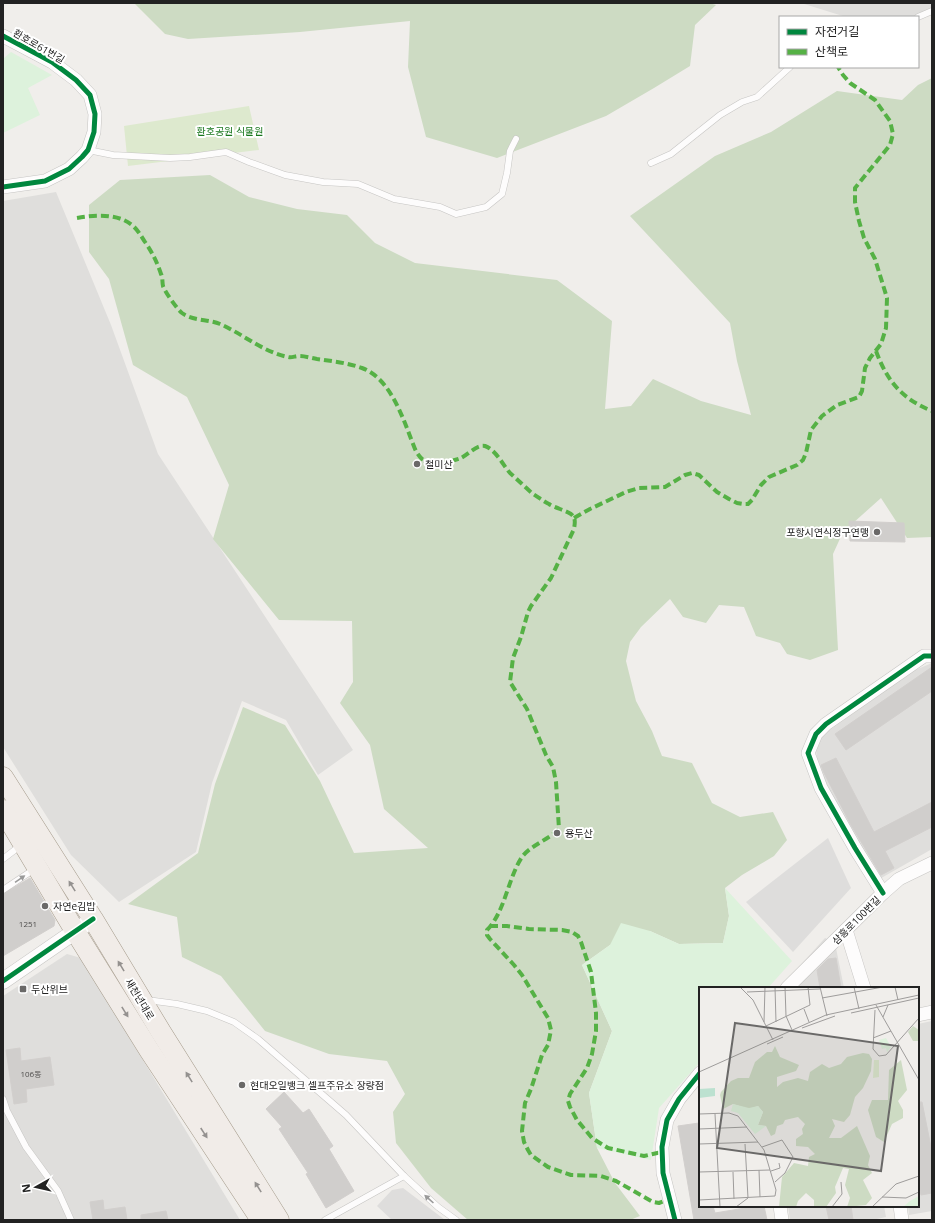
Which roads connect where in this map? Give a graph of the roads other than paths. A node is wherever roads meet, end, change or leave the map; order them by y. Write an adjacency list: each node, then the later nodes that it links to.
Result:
1 (932, 11): 2 (lane)
2 (919, 17)
3 (3, 36): 6 (street, 환호로61번길)
4 (789, 68): 7 (lane)
5 (516, 139): 6 (lane)
6 (88, 150): 8 (street, 환호로61번길)
7 (650, 163)
8 (3, 187)
9 (932, 656): 17 (street)
10 (3, 777): 18 (main road, 새천년대로, one-way to 10)
11 (3, 810): 12 (main road, 새천년대로)
12 (21, 841): 13 (lane); 15 (main road, 새천년대로)
13 (3, 859)
14 (932, 863): 17 (street, 삼흥로100번길)
15 (38, 868): 16 (lane, one-way to 15); 20 (main road, 새천년대로)
16 (3, 890)
17 (883, 893): 19 (street, 삼흥로100번길)
18 (93, 919): 20 (street); 24 (main road, 새천년대로, one-way to 18)
19 (846, 930): 22 (street, 삼흥로100번길); 23 (street)
20 (75, 931): 21 (street); 33 (main road, 새천년대로, one-way to 33)
21 (3, 981)
22 (788, 987)
23 (864, 987)
24 (140, 999): 29 (lane); 34 (main road, 새천년대로, one-way to 24)
25 (932, 1012): 26 (street)
26 (919, 1015)
27 (699, 1074): 37 (street)
28 (3, 1099): 32 (lane)
29 (404, 1176): 35 (lane); 36 (lane, one-way to 29)
30 (780, 1207): 38 (street)
31 (900, 1207): 39 (street)
32 (71, 1220)
33 (261, 1220)
34 (279, 1220)
35 (325, 1220)
36 (456, 1220)
37 (675, 1220)
38 (782, 1220)
39 (902, 1220)

